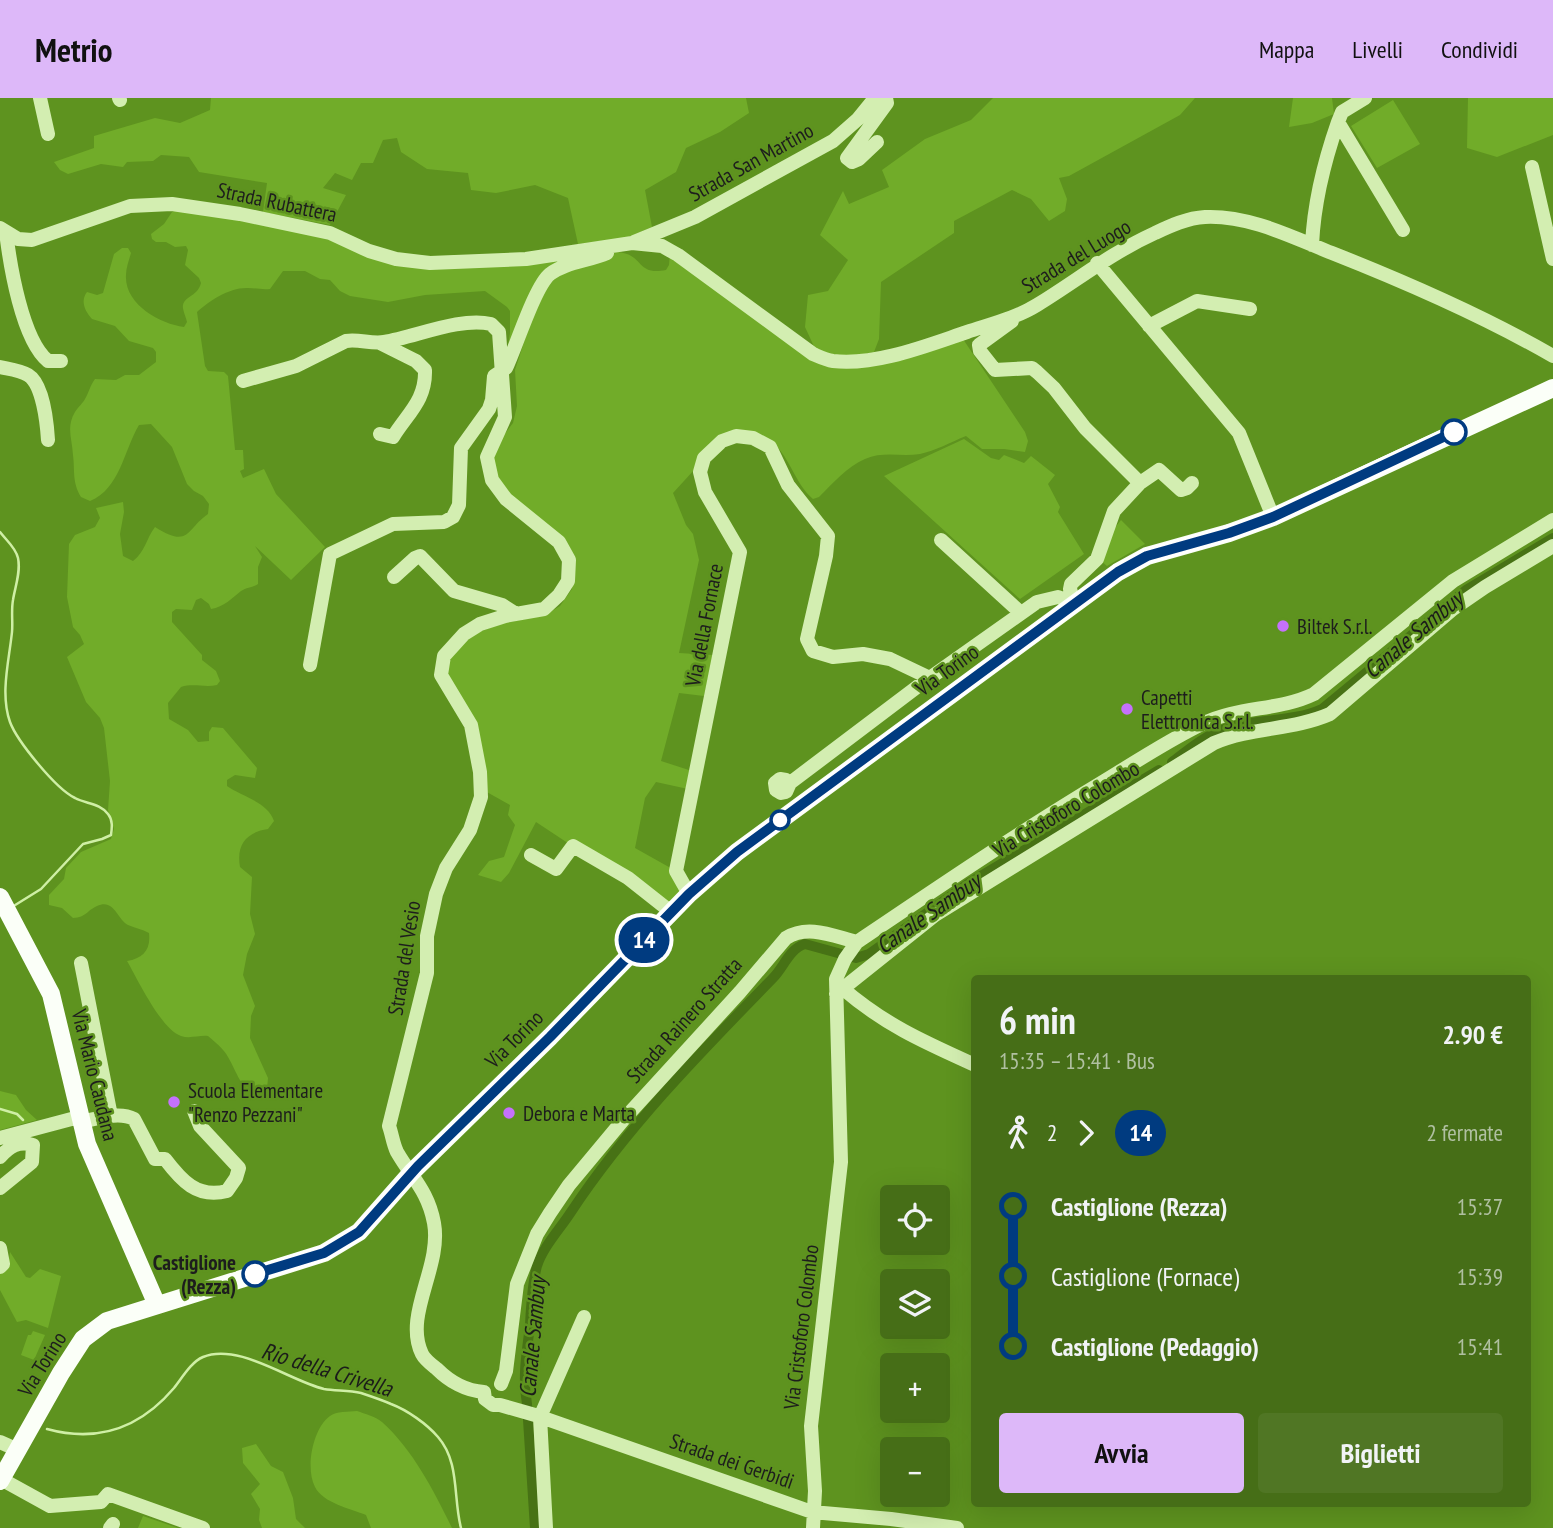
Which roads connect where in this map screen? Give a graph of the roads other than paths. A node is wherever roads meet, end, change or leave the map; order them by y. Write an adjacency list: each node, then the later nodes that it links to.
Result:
1 (40, 98): 6 (street)
2 (875, 98): 11 (street, Strada San Martino)
3 (886, 98): 7 (street)
4 (1365, 98): 5 (street)
5 (1340, 111): 10 (street); 12 (street)
6 (48, 134)
7 (877, 142)
8 (1532, 167): 13 (street)
9 (3, 230): 11 (street, Strada Rubattera); 20 (street)
10 (1402, 230)
11 (627, 244): 16 (street, Strada del Luogo); 22 (street)
12 (1312, 245): 14 (street, Strada del Luogo); 19 (street, Strada del Luogo)
13 (1553, 259)
14 (1097, 264): 16 (street, Strada del Luogo); 17 (street)
15 (1250, 309): 17 (street)
16 (1024, 312): 28 (street)
17 (1150, 326): 29 (street)
18 (380, 343): 22 (street, Strada del Vesio); 23 (street, Strada del Vesio); 25 (street)
19 (1553, 356)
20 (61, 361)
21 (0, 368): 26 (street)
22 (501, 371): 36 (street, Strada del Vesio); 37 (street, Strada del Vesio)
23 (243, 381)
24 (1553, 388): 29 (main road, Via Torino)
25 (380, 434)
26 (48, 440)
27 (1192, 482): 28 (street)
28 (1140, 483): 34 (street)
29 (1273, 517): 34 (main road, Via Torino)
30 (1553, 520): 44 (street)
31 (941, 540): 35 (street)
32 (1553, 546): 46 (street, Via Cristoforo Colombo)
33 (394, 577): 36 (street)
34 (1074, 603): 35 (street); 41 (main road, Via Torino)
35 (1021, 613): 38 (street)
36 (516, 614): 53 (street, Strada del Vesio)
37 (310, 665)
38 (932, 678): 39 (street); 41 (street, Via della Fornace)
39 (790, 783)
40 (531, 855): 43 (street)
41 (689, 894): 43 (main road, Via Torino)
42 (0, 897): 50 (main road, Via Mario Caudana)
43 (674, 909): 53 (main road, Via Torino)
44 (857, 942): 46 (street); 59 (street, Strada Rainero Stratta)
45 (81, 963): 49 (street)
46 (838, 987): 47 (street); 66 (street, Via Cristoforo Colombo)
47 (971, 1063)
48 (194, 1111): 49 (street)
49 (111, 1116): 50 (street)
50 (80, 1120): 51 (street); 57 (main road, Via Mario Caudana)
51 (0, 1139)
52 (0, 1157): 54 (street)
53 (412, 1172): 57 (main road, Via Torino); 60 (street)
54 (0, 1188)
55 (0, 1248): 56 (street)
56 (0, 1267)
57 (157, 1305): 64 (main road, Via Torino)
58 (584, 1317): 62 (street)
59 (501, 1384): 60 (street); 61 (street)
60 (484, 1392): 61 (street)
61 (500, 1405): 62 (street, Strada dei Gerbidi)
62 (538, 1416): 66 (street, Strada dei Gerbidi); 68 (street)
63 (0, 1442): 64 (street)
64 (18, 1450): 65 (main road, Via Torino)
65 (1, 1480): 67 (street)
66 (812, 1511): 69 (street, Via Cristoforo Colombo); 70 (street, Strada dei Gerbidi)
67 (203, 1528)
68 (547, 1528)
69 (813, 1528)
70 (957, 1528)

